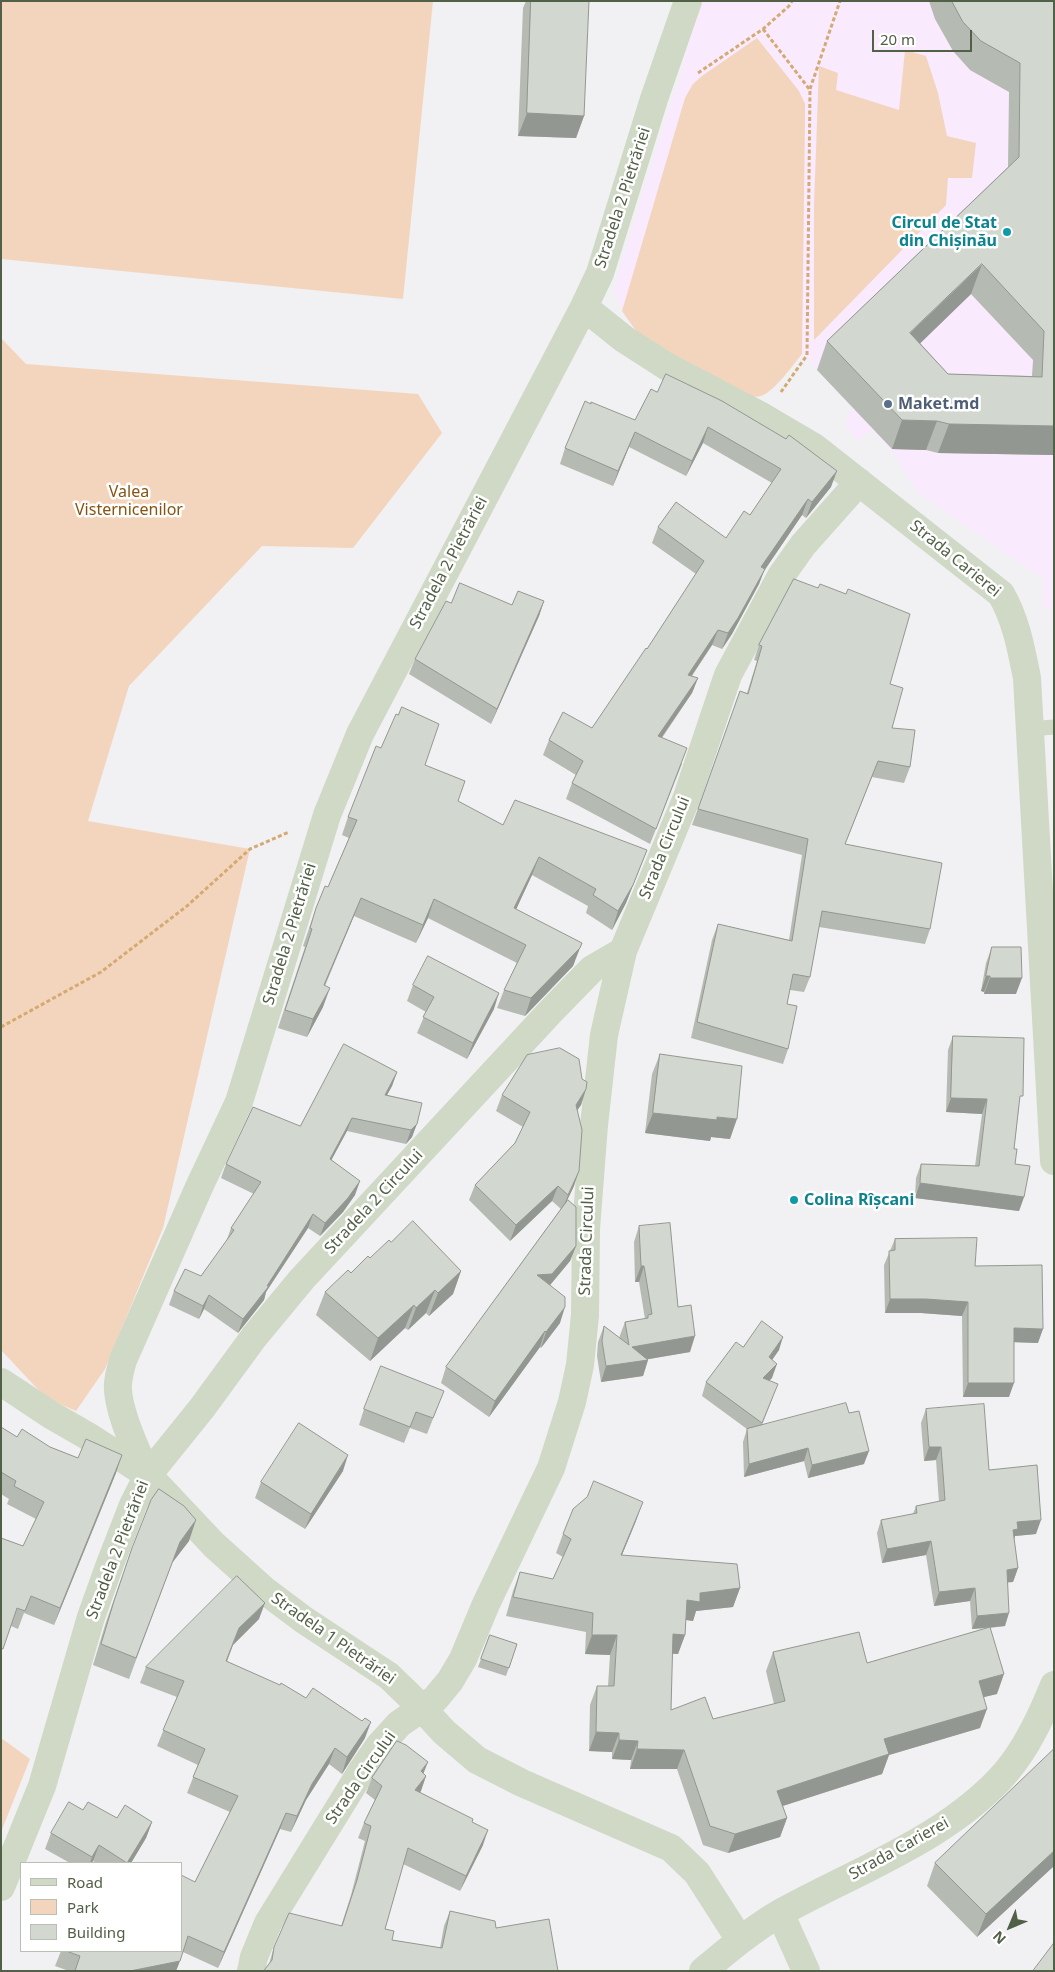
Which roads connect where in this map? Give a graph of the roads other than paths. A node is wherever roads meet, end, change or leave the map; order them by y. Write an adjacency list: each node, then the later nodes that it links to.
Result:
1 (688, 1): 2 (street, Stradela 2 Pietrăriei)
2 (584, 307): 3 (street, Strada Carierei); 8 (street, Stradela 2 Pietrăriei)
3 (859, 482): 4 (street, Strada Carierei); 5 (street, Strada Circului)
4 (1042, 728): 6 (street, Strada Carierei)
5 (623, 951): 8 (street, Stradela 2 Circului); 10 (street, Strada Circului)
6 (1054, 1161)
7 (1, 1382): 8 (street)
8 (148, 1475): 10 (street, Stradela 1 Pietrăriei); 11 (street, Stradela 2 Pietrăriei)
9 (1054, 1685): 12 (street, Strada Carierei)
10 (422, 1708): 13 (street, Stradela 1 Pietrăriei); 14 (street, Strada Circului)
11 (1, 1887)
12 (780, 1913): 13 (street, Strada Carierei); 16 (street)
13 (740, 1940): 15 (street, Strada Carierei)
14 (251, 1971)
15 (703, 1971)
16 (806, 1971)

